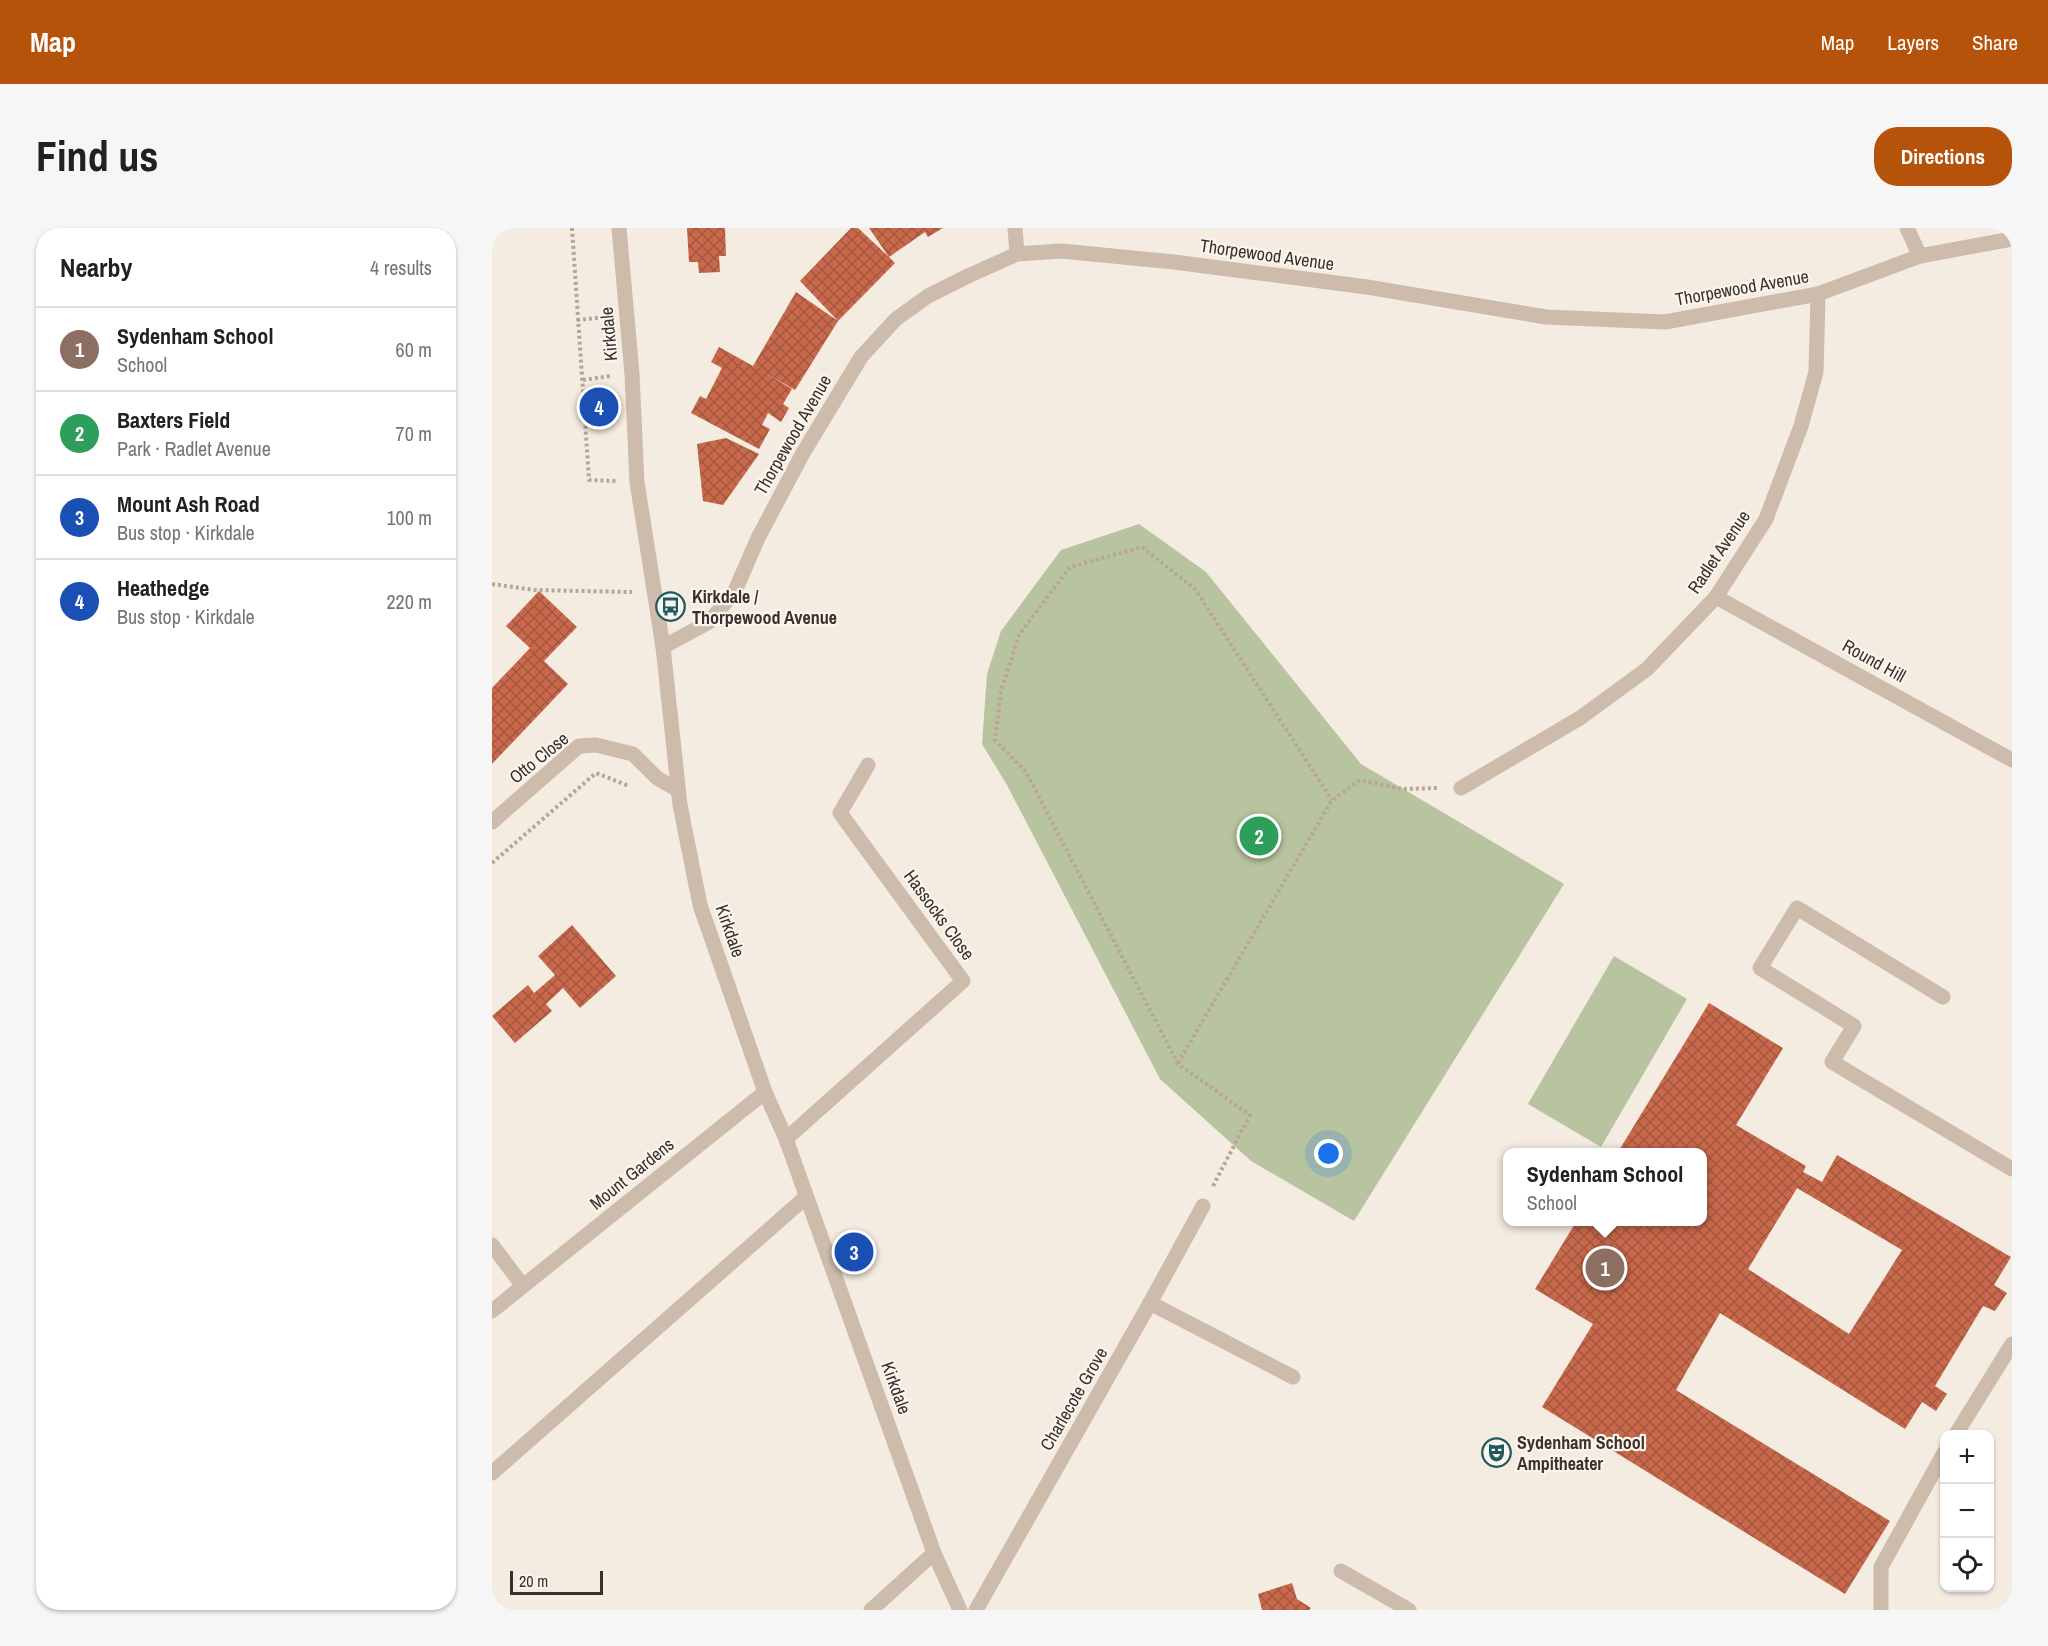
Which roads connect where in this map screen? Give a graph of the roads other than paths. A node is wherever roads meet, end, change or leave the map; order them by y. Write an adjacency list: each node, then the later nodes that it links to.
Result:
1 (619, 228): 9 (street, Kirkdale)
2 (1015, 228): 5 (street)
3 (1907, 228): 6 (street)
4 (2012, 240): 6 (street, Thorpewood Avenue)
5 (1017, 254): 7 (street, Thorpewood Avenue); 9 (street, Thorpewood Avenue)
6 (1920, 256): 7 (street, Thorpewood Avenue)
7 (1818, 294): 8 (street, Radlet Avenue)
8 (1716, 597): 10 (street, Round Hill); 12 (street, Radlet Avenue)
9 (663, 647): 13 (street, Kirkdale)
10 (2012, 760)
11 (868, 765): 17 (street, Hassocks Close)
12 (1461, 788)
13 (678, 790): 14 (street, Otto Close); 16 (street, Kirkdale)
14 (492, 822)
15 (1943, 998): 18 (street)
16 (765, 1092): 17 (street, Kirkdale); 22 (street, Mount Gardens)
17 (786, 1139): 19 (street, Kirkdale)
18 (2012, 1169)
19 (806, 1197): 29 (street); 30 (street, Kirkdale)
20 (1203, 1206): 23 (street, Charlecote Grove)
21 (492, 1245): 22 (street)
22 (523, 1286): 24 (street, Mount Gardens)
23 (1150, 1303): 26 (street); 34 (street, Charlecote Grove)
24 (492, 1311)
25 (2012, 1344): 27 (street)
26 (1293, 1377)
27 (1958, 1430)
28 (1940, 1460): 36 (street)
29 (492, 1473)
30 (934, 1553): 32 (street); 33 (street, Kirkdale)
31 (1341, 1571): 35 (street)
32 (871, 1610)
33 (960, 1610)
34 (976, 1610)
35 (1409, 1610)
36 (1881, 1610)

